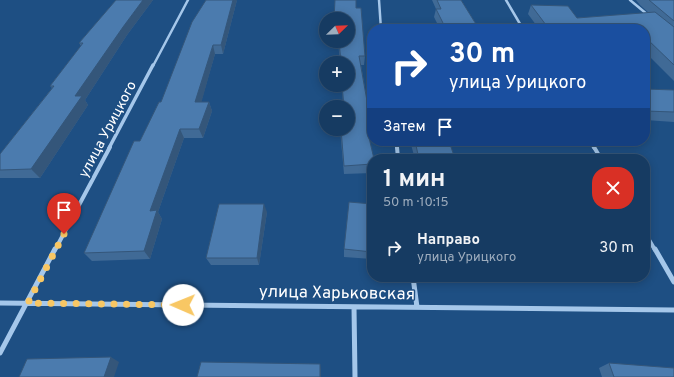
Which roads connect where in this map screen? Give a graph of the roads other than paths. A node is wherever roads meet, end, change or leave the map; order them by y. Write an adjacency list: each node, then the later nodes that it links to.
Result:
1 (188, 0): 12 (street, улица Урицкого)
2 (379, 0): 6 (street)
3 (506, 0): 7 (street)
4 (630, 0): 5 (street)
5 (652, 19)
6 (381, 24)
7 (520, 24)
8 (650, 241): 10 (street)
9 (414, 282): 14 (street)
10 (674, 282)
11 (0, 303): 12 (street, улица Харьковская)
12 (28, 303): 13 (street, улица Харьковская); 16 (street, улица Урицкого)
13 (354, 306): 14 (street, улица Харьковская); 17 (street)
14 (417, 307): 15 (street, улица Харьковская)
15 (674, 310)
16 (0, 353)
17 (354, 377)

